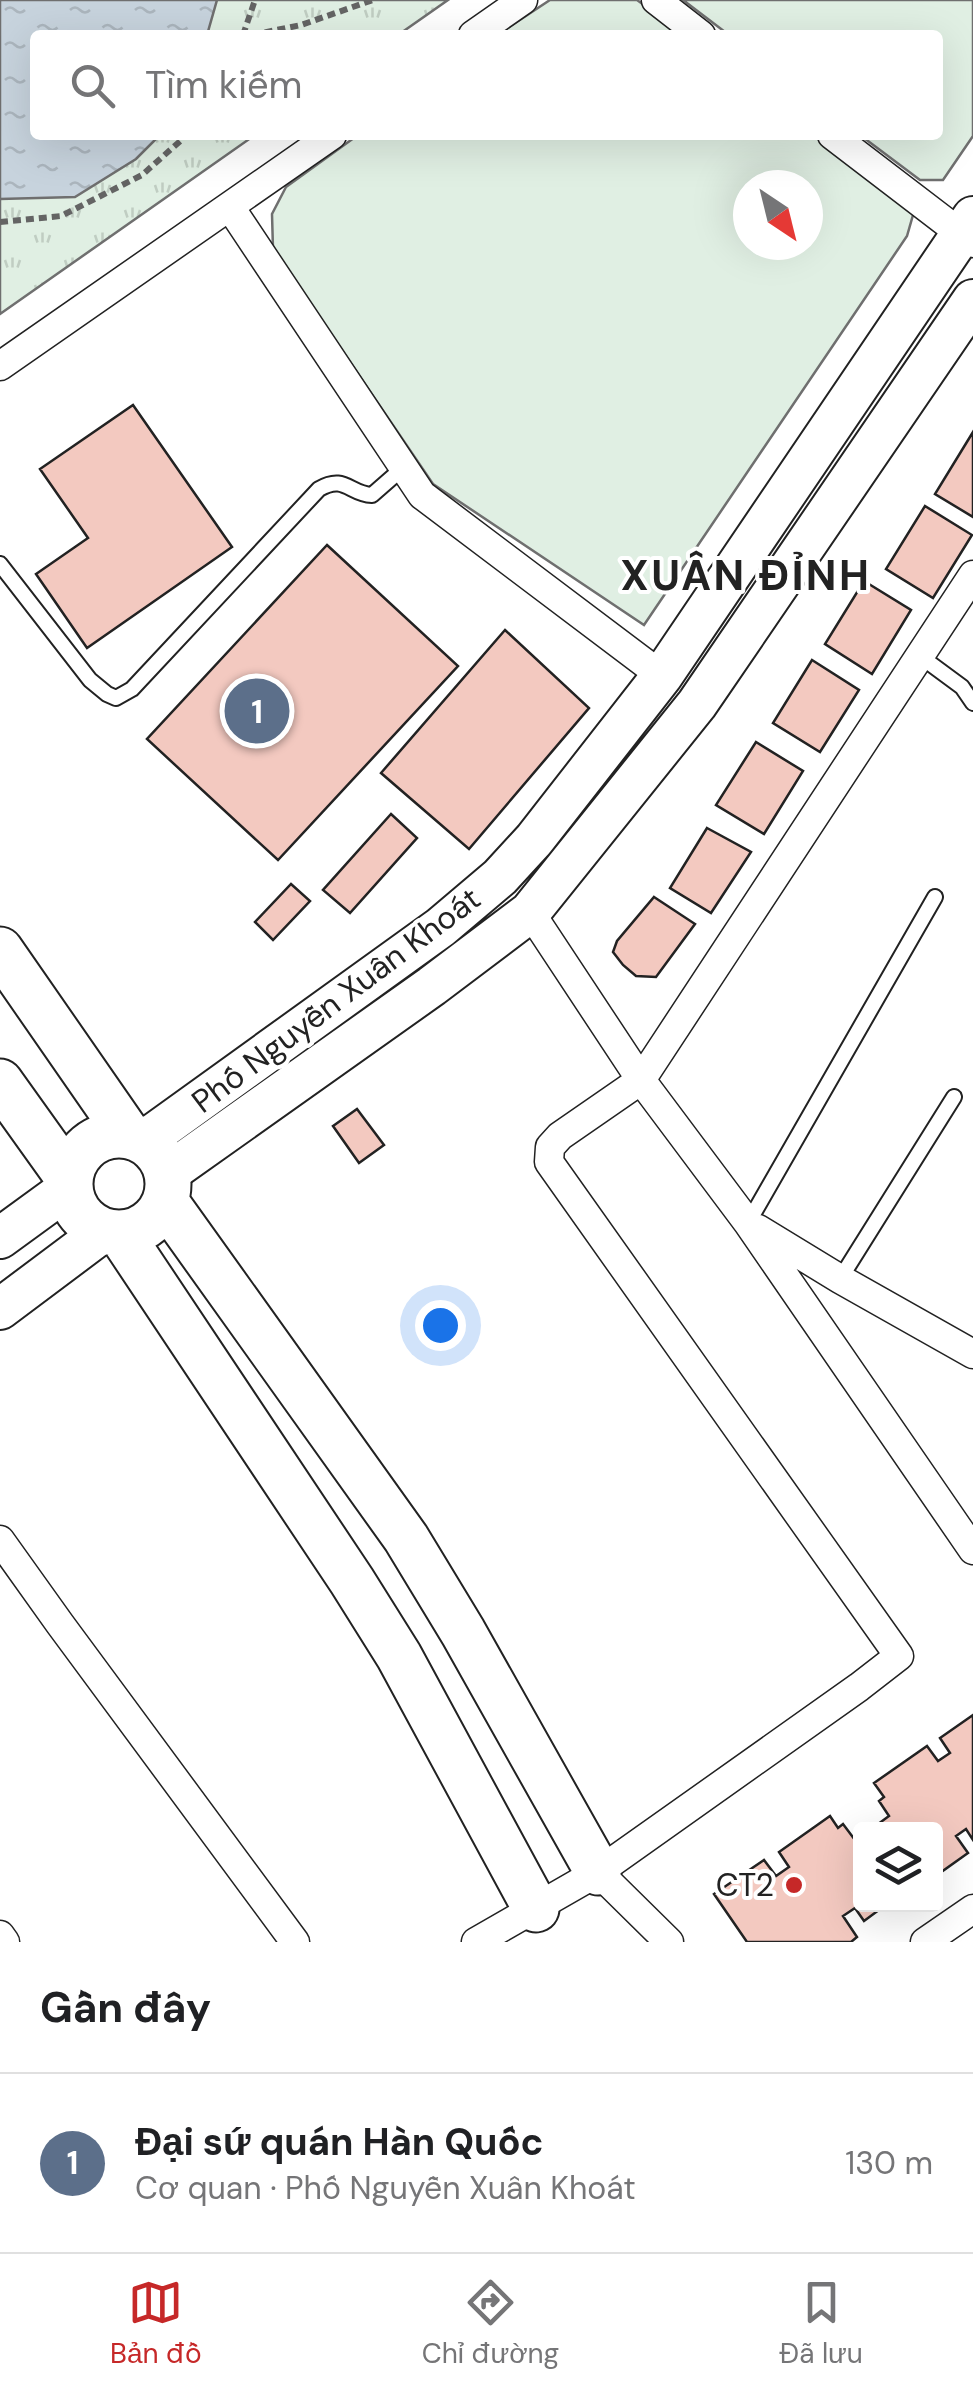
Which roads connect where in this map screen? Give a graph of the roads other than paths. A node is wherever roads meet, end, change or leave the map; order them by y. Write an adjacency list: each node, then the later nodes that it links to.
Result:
1 (523, 0): 3 (street)
2 (656, 0): 4 (street)
3 (481, 30)
4 (695, 30)
5 (325, 140): 7 (street)
6 (839, 140): 8 (street)
7 (230, 207): 10 (street); 11 (street)
8 (970, 231): 15 (street, Phố Nguyễn Xuân Khoát)
9 (973, 300): 19 (street, Phố Nguyễn Xuân Khoát)
10 (0, 366)
11 (404, 467): 12 (lane); 15 (street)
12 (0, 564)
13 (973, 575): 14 (street)
14 (920, 656): 16 (lane); 21 (street)
15 (662, 676): 17 (street, Phố Nguyễn Xuân Khoát)
16 (973, 703)
17 (500, 877): 19 (street); 24 (street, Phố Nguyễn Xuân Khoát)
18 (935, 897): 26 (lane)
19 (530, 912): 21 (street); 24 (street, Phố Nguyễn Xuân Khoát)
20 (0, 950): 24 (main road)
21 (641, 1080): 26 (street); 34 (street)
22 (0, 1082): 25 (main road)
23 (954, 1096): 29 (lane)
24 (151, 1163): 25 (main road); 27 (main road); 34 (main road)
25 (70, 1184): 27 (main road); 28 (street)
26 (748, 1223): 29 (street); 33 (street)
27 (112, 1232): 30 (street); 36 (main road)
28 (0, 1238)
29 (840, 1279): 31 (street)
30 (0, 1309)
31 (973, 1354)
32 (0, 1540): 37 (street)
33 (973, 1550)
34 (598, 1872): 36 (street); 39 (street)
35 (973, 1909): 40 (street)
36 (536, 1910): 38 (street)
37 (295, 1942)
38 (476, 1942)
39 (669, 1942)
40 (925, 1942)

